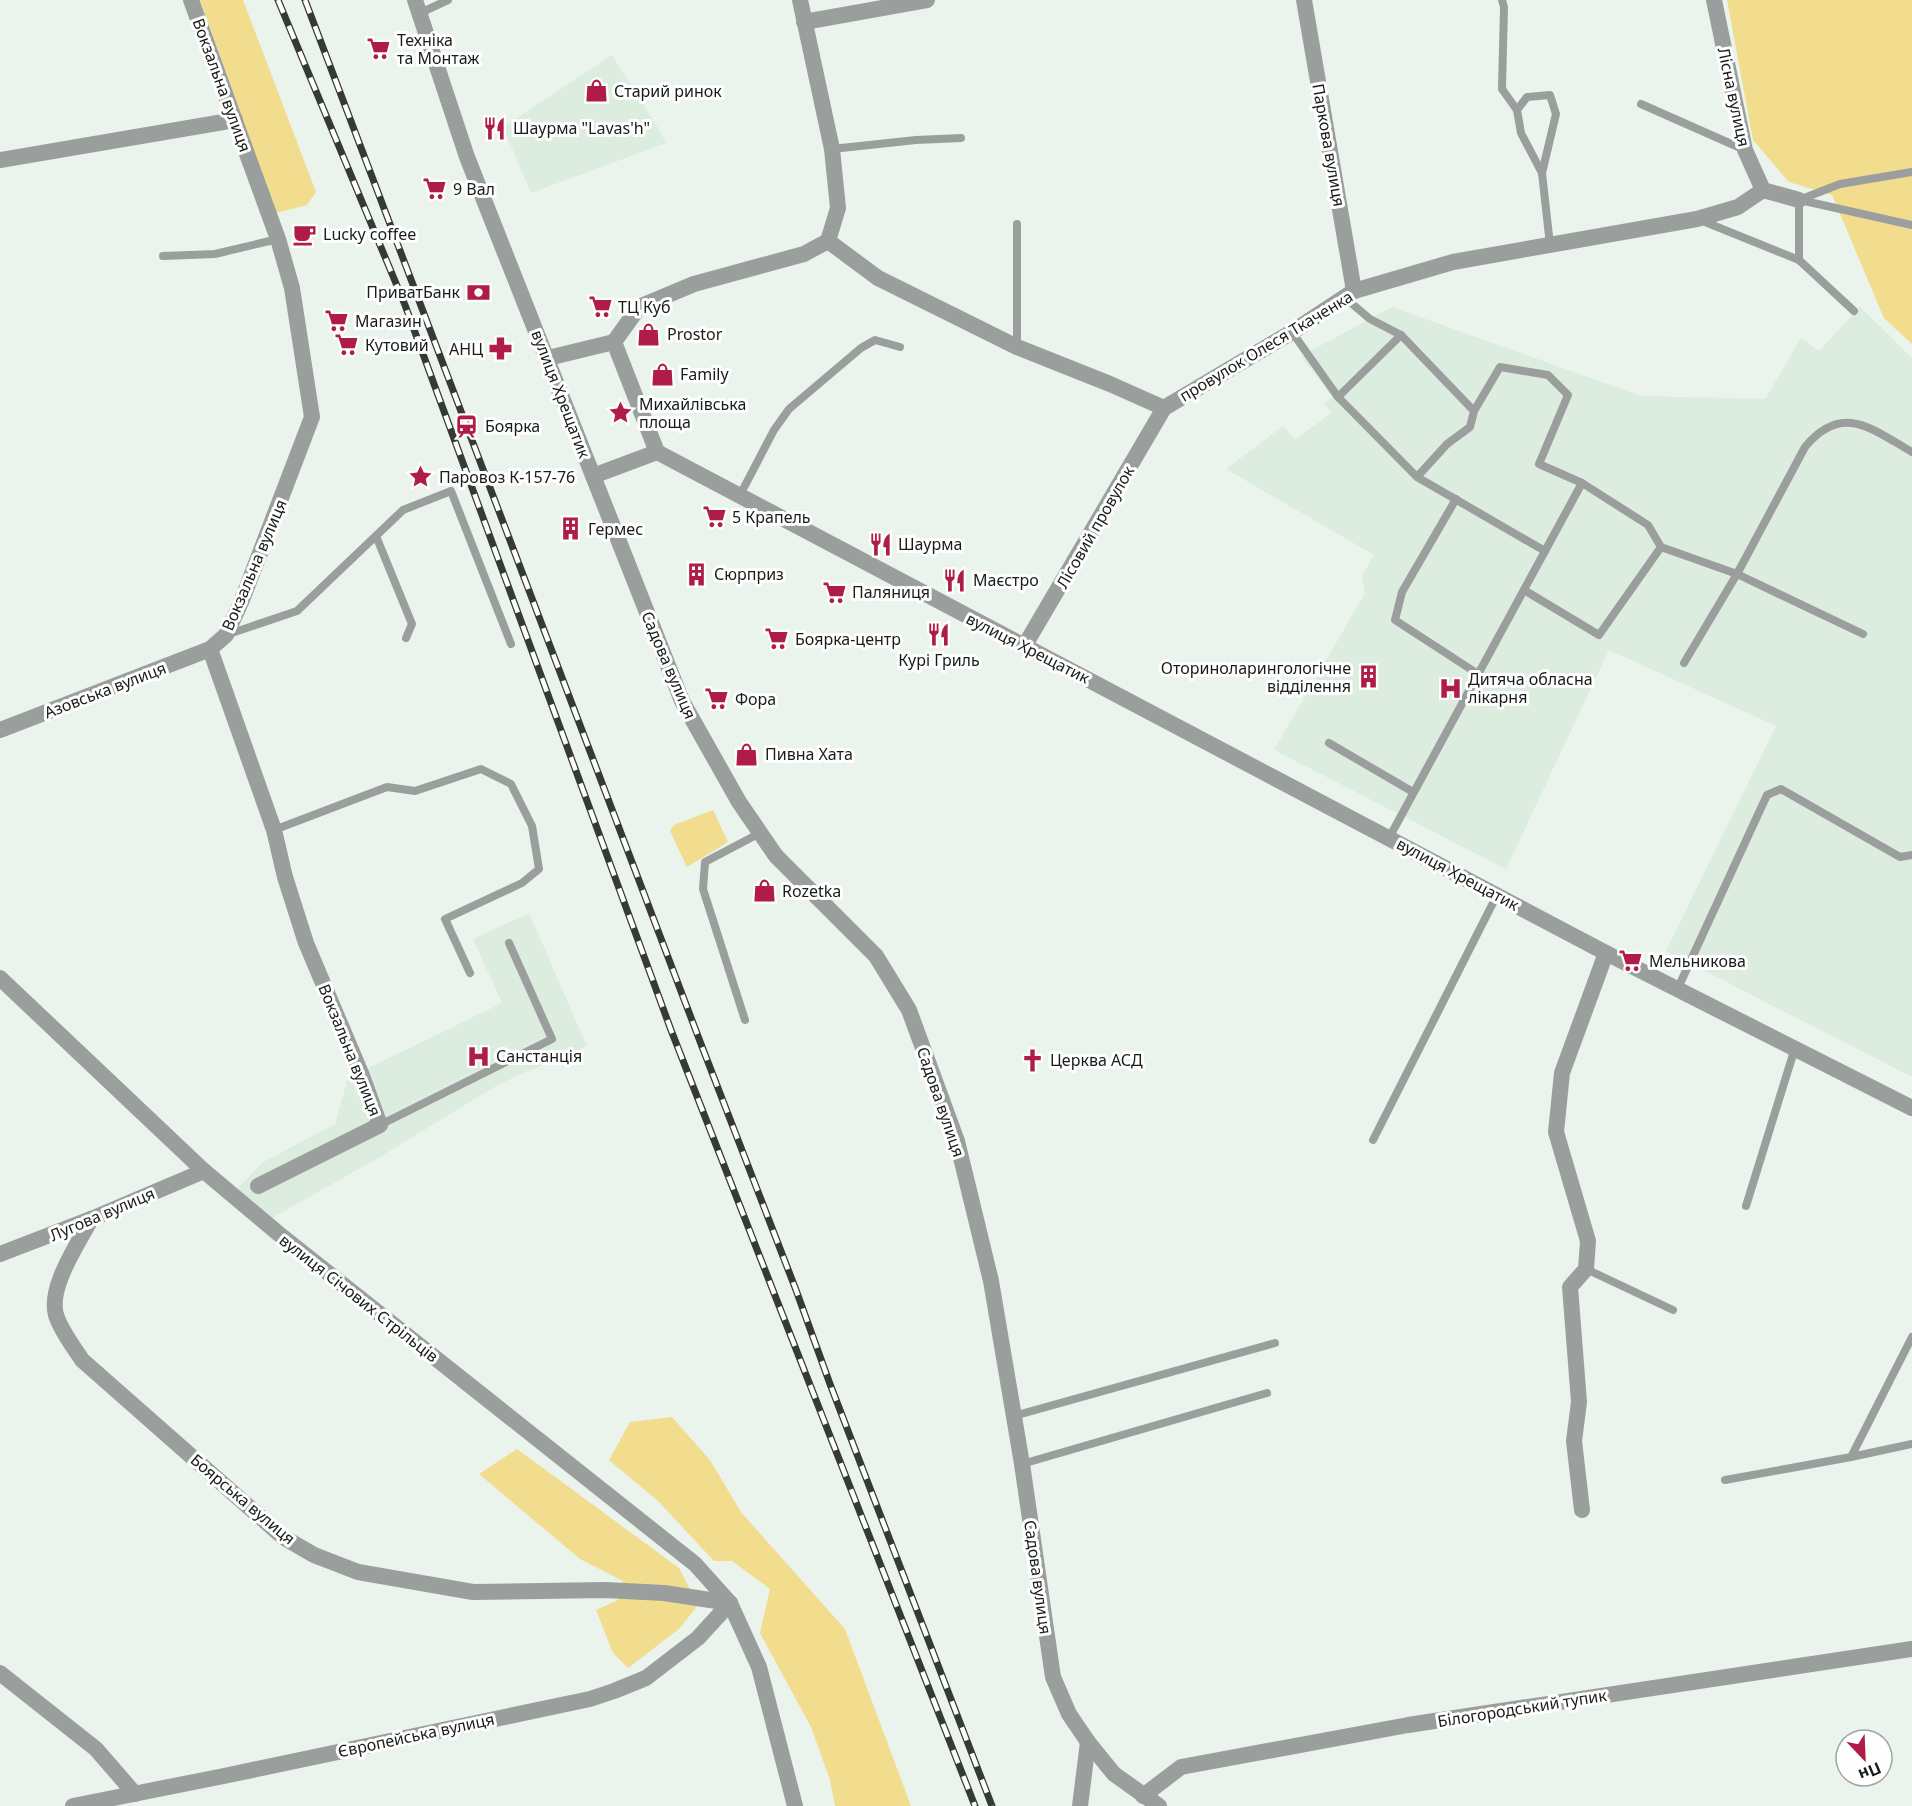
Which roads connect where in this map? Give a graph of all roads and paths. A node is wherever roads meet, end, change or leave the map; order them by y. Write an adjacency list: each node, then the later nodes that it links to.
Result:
1 (190, 0): 13 (street, Вокзальна вулиця)
2 (448, 0): 9 (lane)
3 (800, 0): 10 (street)
4 (927, 0): 8 (street)
5 (1304, 0): 30 (street, Паркова вулиця)
6 (1502, 0): 12 (lane)
7 (1714, 0): 16 (street, Лісна вулиця)
8 (900, 2): 10 (street)
9 (418, 6): 37 (street, вулиця Хрещатик)
10 (804, 22): 15 (street)
11 (1641, 104): 16 (lane)
12 (1516, 110): 18 (lane); 18 (lane)
13 (235, 120): 17 (street); 25 (street, Вокзальна вулиця)
14 (960, 138): 15 (lane)
15 (832, 149): 26 (street)
16 (1745, 150): 20 (street, Лісна вулиця)
17 (0, 160)
18 (1542, 172): 27 (lane)
19 (1912, 172): 21 (lane)
20 (1763, 190): 21 (street); 22 (street, провулок Олеся Ткаченка)
21 (1799, 200): 24 (lane); 29 (lane)
22 (1697, 219): 27 (street, провулок Олеся Ткаченка); 29 (lane)
23 (1017, 224): 36 (lane)
24 (1912, 225)
25 (278, 239): 28 (lane); 54 (street, Вокзальна вулиця)
26 (828, 241): 34 (street); 36 (street, провулок Олеся Ткаченка)
27 (1550, 245): 30 (street, провулок Олеся Ткаченка)
28 (163, 256)
29 (1799, 260): 31 (lane)
30 (1349, 294): 32 (street, провулок Олеся Ткаченка); 33 (lane)
31 (1854, 311)
32 (1292, 332): 38 (lane); 39 (street, провулок Олеся Ткаченка)
33 (1401, 335): 38 (lane); 40 (lane)
34 (614, 342): 37 (street); 42 (street)
35 (900, 347): 46 (lane)
36 (1017, 347): 39 (street, провулок Олеся Ткаченка)
37 (548, 358): 43 (street, вулиця Хрещатик)
38 (1338, 397): 44 (lane)
39 (1164, 408): 57 (street, Лісовий провулок)
40 (1473, 411): 44 (lane); 45 (lane)
41 (1912, 452): 51 (lane)
42 (657, 453): 43 (street, вулиця Хрещатик); 46 (street, вулиця Хрещатик)
43 (593, 476): 65 (street, Садова вулиця)
44 (1417, 477): 47 (lane)
45 (1582, 483): 49 (lane); 50 (lane)
46 (739, 497): 57 (street, вулиця Хрещатик)
47 (1456, 499): 50 (lane); 60 (lane)
48 (376, 536): 54 (lane); 55 (lane); 56 (lane)
49 (1661, 547): 51 (lane); 52 (lane)
50 (1545, 551): 52 (lane)
51 (1737, 574): 53 (lane); 59 (lane)
52 (1524, 590): 60 (lane)
53 (1863, 634)
54 (226, 635): 58 (street, Вокзальна вулиця)
55 (406, 638)
56 (511, 644)
57 (1026, 645): 66 (street, вулиця Хрещатик)
58 (210, 649): 61 (street, Азовська вулиця); 64 (street, Вокзальна вулиця)
59 (1684, 663)
60 (1478, 674): 63 (lane)
61 (0, 730)
62 (1329, 743): 63 (lane)
63 (1413, 792): 66 (lane)
64 (274, 830): 71 (lane); 77 (street, Вокзальна вулиця)
65 (760, 833): 74 (lane); 89 (street, Садова вулиця)
66 (1389, 838): 68 (street, вулиця Хрещатик)
67 (1912, 855): 73 (lane)
68 (1497, 895): 70 (street, вулиця Хрещатик); 78 (lane)
69 (509, 943): 77 (lane)
70 (1606, 952): 73 (street, вулиця Хрещатик); 84 (street)
71 (470, 974)
72 (0, 978): 79 (street, вулиця Січових Стрільців)
73 (1678, 988): 75 (street, вулиця Хрещатик)
74 (745, 1020)
75 (1795, 1048): 76 (street, вулиця Хрещатик); 81 (lane)
76 (1912, 1108)
77 (380, 1125): 80 (street, Вокзальна вулиця)
78 (1372, 1140)
79 (204, 1171): 82 (street, Лугова вулиця); 95 (street, вулиця Січових Стрільців)
80 (258, 1186)
81 (1746, 1206)
82 (91, 1219): 83 (street, Лугова вулиця); 95 (street, Боярська вулиця)
83 (0, 1254)
84 (1586, 1269): 85 (lane); 94 (street)
85 (1673, 1310)
86 (1912, 1337): 91 (lane)
87 (1275, 1343): 89 (lane)
88 (1267, 1393): 92 (lane)
89 (1014, 1416): 92 (street, Садова вулиця)
90 (1912, 1444): 91 (lane)
91 (1851, 1457): 93 (lane)
92 (1022, 1464): 98 (street, Садова вулиця)
93 (1725, 1480)
94 (1582, 1510)
95 (730, 1603): 99 (street, Європейська вулиця); 102 (street, вулиця Січових Стрільців)
96 (1912, 1649): 100 (street, Білогородський тупик)
97 (0, 1673): 99 (street)
98 (1088, 1742): 100 (street, Садова вулиця); 103 (street)
99 (135, 1794): 101 (street, Європейська вулиця)
100 (1143, 1796): 104 (street, Садова вулиця)
101 (73, 1806)
102 (795, 1806)
103 (1080, 1806)
104 (1159, 1806)

